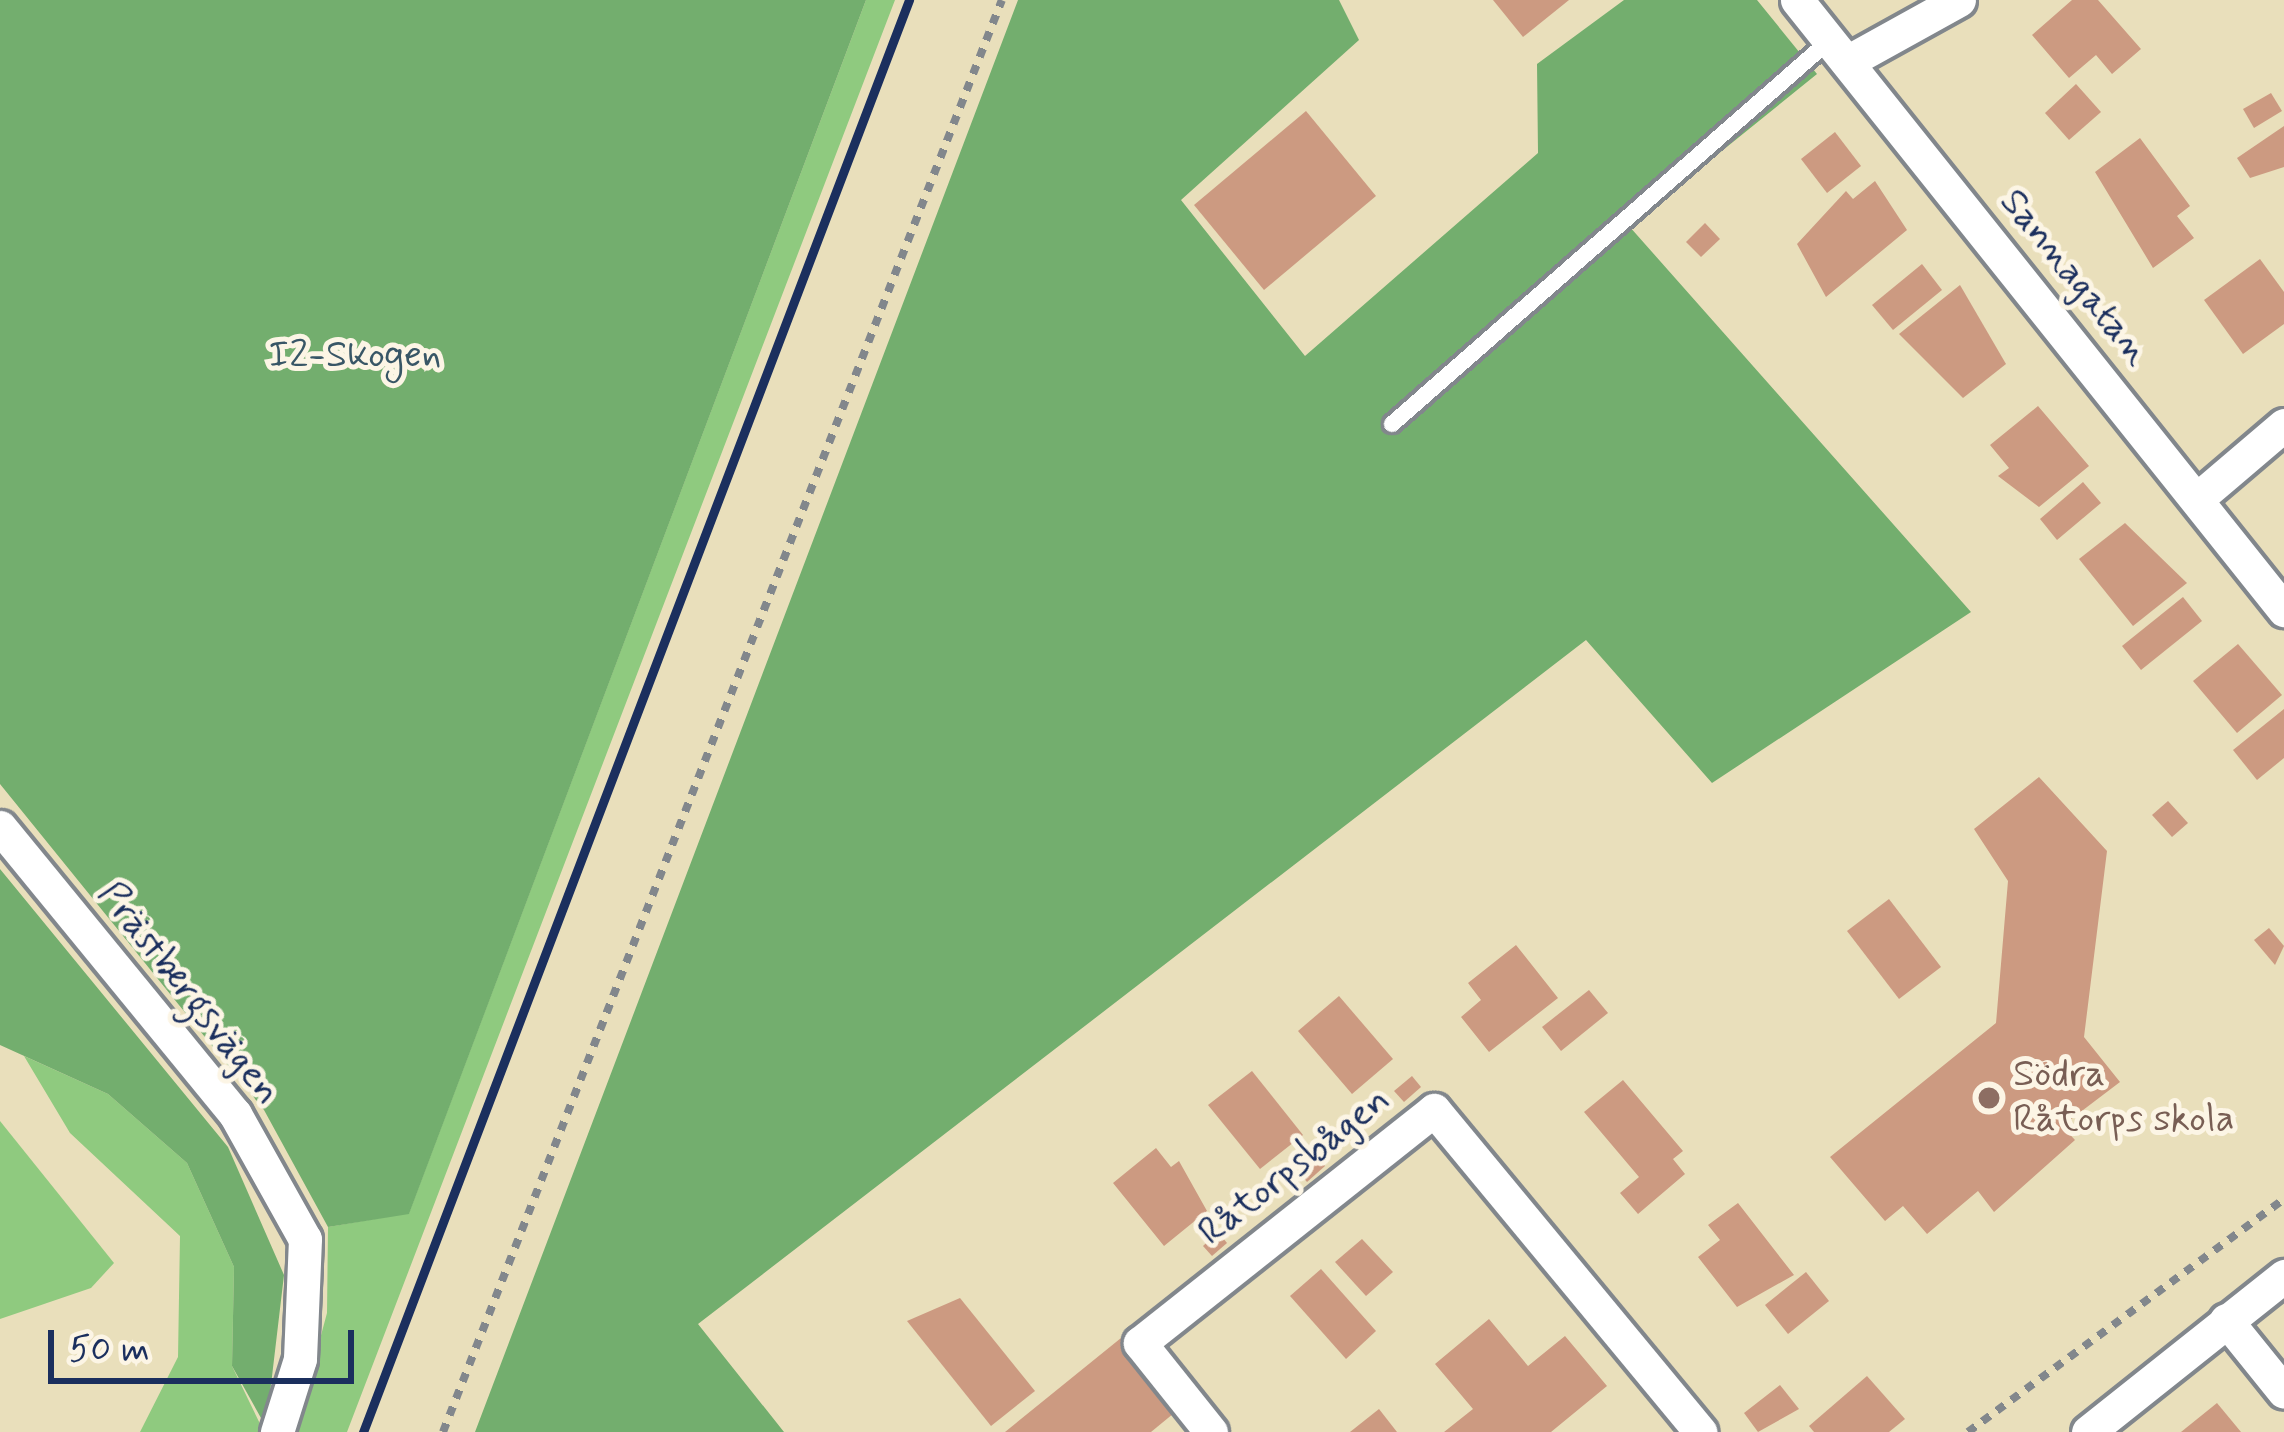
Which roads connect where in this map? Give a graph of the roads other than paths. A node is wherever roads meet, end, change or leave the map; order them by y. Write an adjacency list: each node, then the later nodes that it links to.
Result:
1 (1796, 0): 3 (street, Sannagatan)
2 (1959, 0): 3 (street)
3 (1839, 51): 4 (lane); 6 (street, Sannagatan)
4 (1392, 424)
5 (2284, 425): 6 (street)
6 (2197, 499): 7 (street, Sannagatan)
7 (2284, 610)
8 (0, 827): 12 (street, Prästbergsvägen)
9 (2284, 1276): 10 (street)
10 (2226, 1320): 11 (street); 15 (street)
11 (2284, 1393)
12 (277, 1432)
13 (1211, 1432): 14 (street, Råtorpsbågen)
14 (1700, 1432)
15 (2088, 1432)

